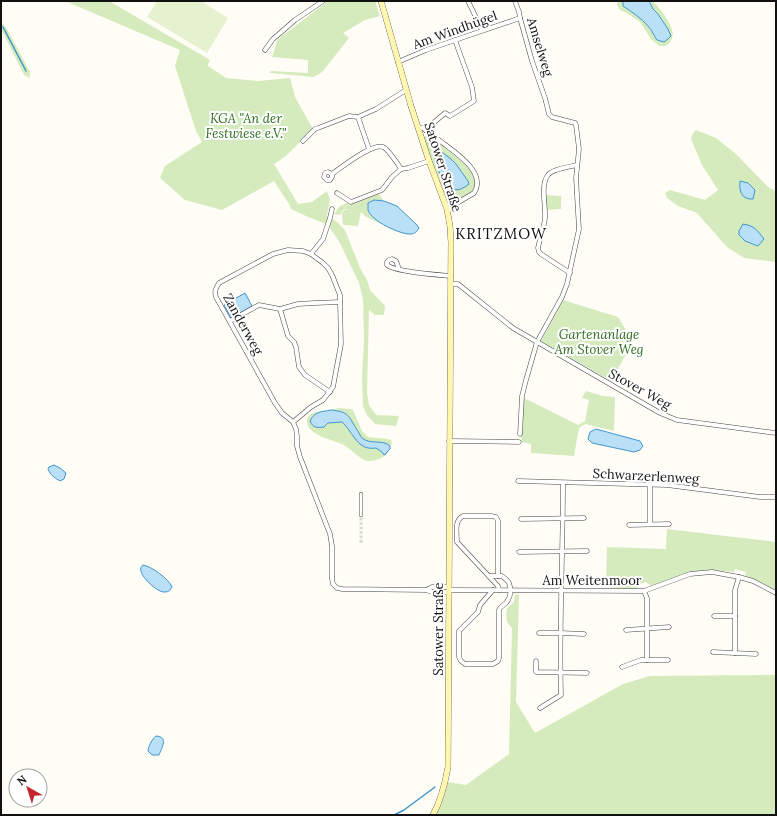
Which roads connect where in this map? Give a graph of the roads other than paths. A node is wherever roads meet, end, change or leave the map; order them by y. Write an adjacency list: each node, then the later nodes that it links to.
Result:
1 (323, 1): 8 (street)
2 (381, 1): 9 (main road, Satower Straße)
3 (468, 1): 6 (street)
4 (515, 1): 5 (street, Amselweg)
5 (520, 18): 6 (street, Am Windhügel); 17 (street, Amselweg)
6 (482, 30): 7 (street, Am Windhügel)
7 (455, 40): 9 (street, Am Windhügel); 13 (street)
8 (265, 50)
9 (398, 62): 10 (main road, Satower Straße)
10 (406, 90): 11 (street); 12 (main road, Satower Straße)
11 (358, 117): 14 (street); 15 (street)
12 (418, 126): 13 (street); 16 (main road, Satower Straße)
13 (425, 130): 21 (street)
14 (302, 142)
15 (369, 149): 18 (street); 19 (street)
16 (429, 161): 18 (street); 21 (main road, Satower Straße)
17 (577, 165): 25 (street); 25 (street)
18 (401, 169): 20 (street)
19 (332, 174)
20 (337, 194)
21 (447, 209): 26 (main road, Satower Straße)
22 (332, 210): 23 (street)
23 (311, 254): 28 (street, Zanderweg); 30 (street, Zanderweg)
24 (399, 270): 26 (street)
25 (570, 273): 31 (street)
26 (451, 276): 27 (main road, Satower Straße)
27 (451, 284): 31 (street, Stover Weg); 36 (main road, Satower Straße)
28 (340, 302): 29 (street); 32 (street, Zanderweg)
29 (280, 309): 30 (street); 32 (street)
30 (230, 321): 33 (street, Zanderweg)
31 (537, 342): 34 (street, Stover Weg); 35 (street)
32 (330, 392): 33 (street)
33 (293, 422): 56 (street, Am Weitenmoor)
34 (776, 432)
35 (520, 434)
36 (449, 441): 37 (street); 56 (main road, Satower Straße)
37 (519, 442)
38 (518, 481): 39 (street, Schwarzerlenweg)
39 (563, 483): 40 (street, Schwarzerlenweg); 46 (street)
40 (650, 484): 42 (street, Schwarzerlenweg); 47 (street)
41 (361, 494): 43 (street)
42 (776, 497)
43 (361, 515)
44 (584, 518): 46 (street)
45 (521, 519): 46 (street)
46 (563, 519): 52 (street)
47 (650, 524): 48 (street); 49 (street)
48 (669, 524)
49 (629, 525)
50 (587, 551): 52 (street)
51 (519, 552): 52 (street)
52 (562, 552): 60 (street)
53 (489, 576): 54 (street); 54 (street); 58 (street)
54 (498, 576): 59 (street)
55 (739, 576): 61 (street, Am Weitenmoor); 62 (street, Am Weitenmoor); 64 (street)
56 (449, 590): 57 (street, Am Weitenmoor); 81 (main road, Satower Straße)
57 (493, 590): 58 (street, Am Weitenmoor); 59 (street)
58 (498, 590): 59 (street, Am Weitenmoor)
59 (510, 590): 60 (street, Am Weitenmoor)
60 (561, 590): 61 (street, Am Weitenmoor); 68 (street)
61 (644, 591): 66 (street)
62 (776, 593)
63 (714, 616): 64 (street)
64 (735, 616): 72 (street)
65 (669, 627): 66 (street)
66 (647, 628): 67 (street); 74 (street)
67 (626, 630)
68 (561, 633): 69 (street); 70 (street); 78 (street)
69 (539, 634)
70 (584, 634)
71 (713, 652): 72 (street)
72 (735, 653): 73 (street)
73 (756, 654)
74 (647, 660): 75 (street); 77 (street)
75 (668, 660)
76 (536, 661): 78 (street)
77 (622, 666)
78 (561, 673): 79 (street); 80 (street)
79 (587, 673)
80 (540, 708)
81 (433, 815)

